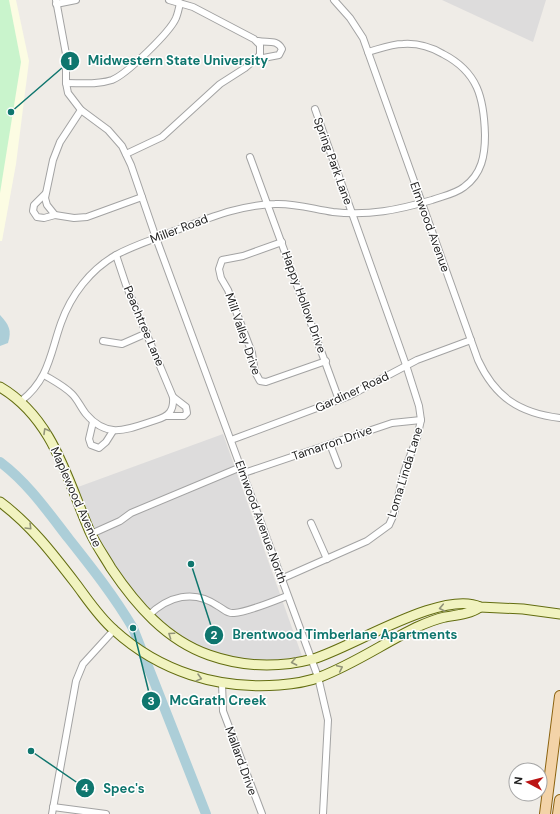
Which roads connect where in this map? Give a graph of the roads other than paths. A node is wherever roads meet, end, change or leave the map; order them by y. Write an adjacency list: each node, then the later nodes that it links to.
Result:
1 (76, 0): 4 (street)
2 (169, 0): 5 (street)
3 (334, 0): 7 (street, Elmwood Avenue)
4 (56, 2): 9 (street)
5 (180, 3): 6 (street); 9 (street)
6 (258, 41): 8 (street); 8 (street)
7 (368, 52): 16 (street, Elmwood Avenue); 16 (street, Miller Road)
8 (258, 59): 12 (street)
9 (66, 83): 11 (street)
10 (315, 109): 18 (street, Spring Park Lane)
11 (81, 110): 12 (street, Elmwood Avenue North); 14 (street)
12 (126, 154): 15 (street, Elmwood Avenue North)
13 (250, 157): 17 (street, Happy Hollow Drive)
14 (45, 194): 19 (street); 19 (street)
15 (142, 197): 19 (street); 20 (street, Elmwood Avenue North)
16 (421, 203): 18 (street, Miller Road); 24 (street, Elmwood Avenue)
17 (269, 204): 18 (street, Miller Road); 20 (street, Miller Road); 21 (street, Happy Hollow Drive)
18 (352, 213): 27 (street, Loma Linda Lane)
19 (55, 215)
20 (156, 238): 22 (street, Miller Road); 38 (street, Elmwood Avenue North)
21 (282, 242): 26 (street, Happy Hollow Drive); 26 (street, Mill Valley Drive)
22 (116, 255): 23 (street, Peachtree Lane); 28 (street, Miller Road)
23 (147, 333): 25 (street); 30 (street, Peachtree Lane)
24 (471, 340): 27 (street, Gardiner Road); 34 (street, Elmwood Avenue)
25 (104, 341)
26 (326, 361): 31 (street, Happy Hollow Drive)
27 (406, 365): 31 (street, Gardiner Road); 35 (street, Loma Linda Lane)
28 (44, 375): 32 (street, Miller Road); 36 (street)
29 (0, 387): 32 (street, Maplewood Avenue)
30 (174, 397): 33 (street); 33 (street, Peachtree Lane)
31 (339, 400): 38 (street, Gardiner Road)
32 (21, 401): 44 (street, Maplewood Avenue, one-way to 32)
33 (167, 416): 37 (street, Peachtree Lane)
34 (560, 418)
35 (421, 420): 39 (street, Tamarron Drive); 45 (street, Loma Linda Lane)
36 (93, 422): 37 (street); 37 (street)
37 (113, 431)
38 (231, 440): 41 (street, Elmwood Avenue North)
39 (330, 444): 40 (street); 41 (street, Tamarron Drive)
40 (338, 465)
41 (243, 470): 44 (street, Tamarron Drive); 46 (street, Elmwood Avenue North)
42 (0, 502): 51 (street, Maplewood Avenue, one-way to 51)
43 (310, 524): 45 (street)
44 (91, 534): 50 (street, Maplewood Avenue)
45 (326, 559): 46 (street, Loma Linda Lane)
46 (281, 579): 47 (street, Elmwood Avenue North)
47 (287, 596): 50 (street); 52 (street, Elmwood Avenue North)
48 (480, 607): 49 (street, Maplewood Avenue); 52 (street, Maplewood Avenue, one-way to 52); 53 (street, Maplewood Avenue, one-way to 48)
49 (560, 614)
50 (148, 616): 52 (street, Maplewood Avenue, one-way to 50)
51 (114, 630): 54 (street, Maplewood Avenue, one-way to 54); 60 (street)
52 (312, 659): 53 (street, Elmwood Avenue North)
53 (318, 678): 54 (street, Maplewood Avenue); 63 (street, Elmwood Avenue North)
54 (222, 683): 62 (street, Mallard Drive)
55 (560, 696): 56 (main road)
56 (548, 792): 57 (main road)
57 (560, 796)
58 (560, 800): 65 (main road)
59 (547, 802): 64 (main road)
60 (52, 811): 61 (street)
61 (106, 814)
62 (262, 814)
63 (323, 814)
64 (545, 814)
65 (558, 814)

